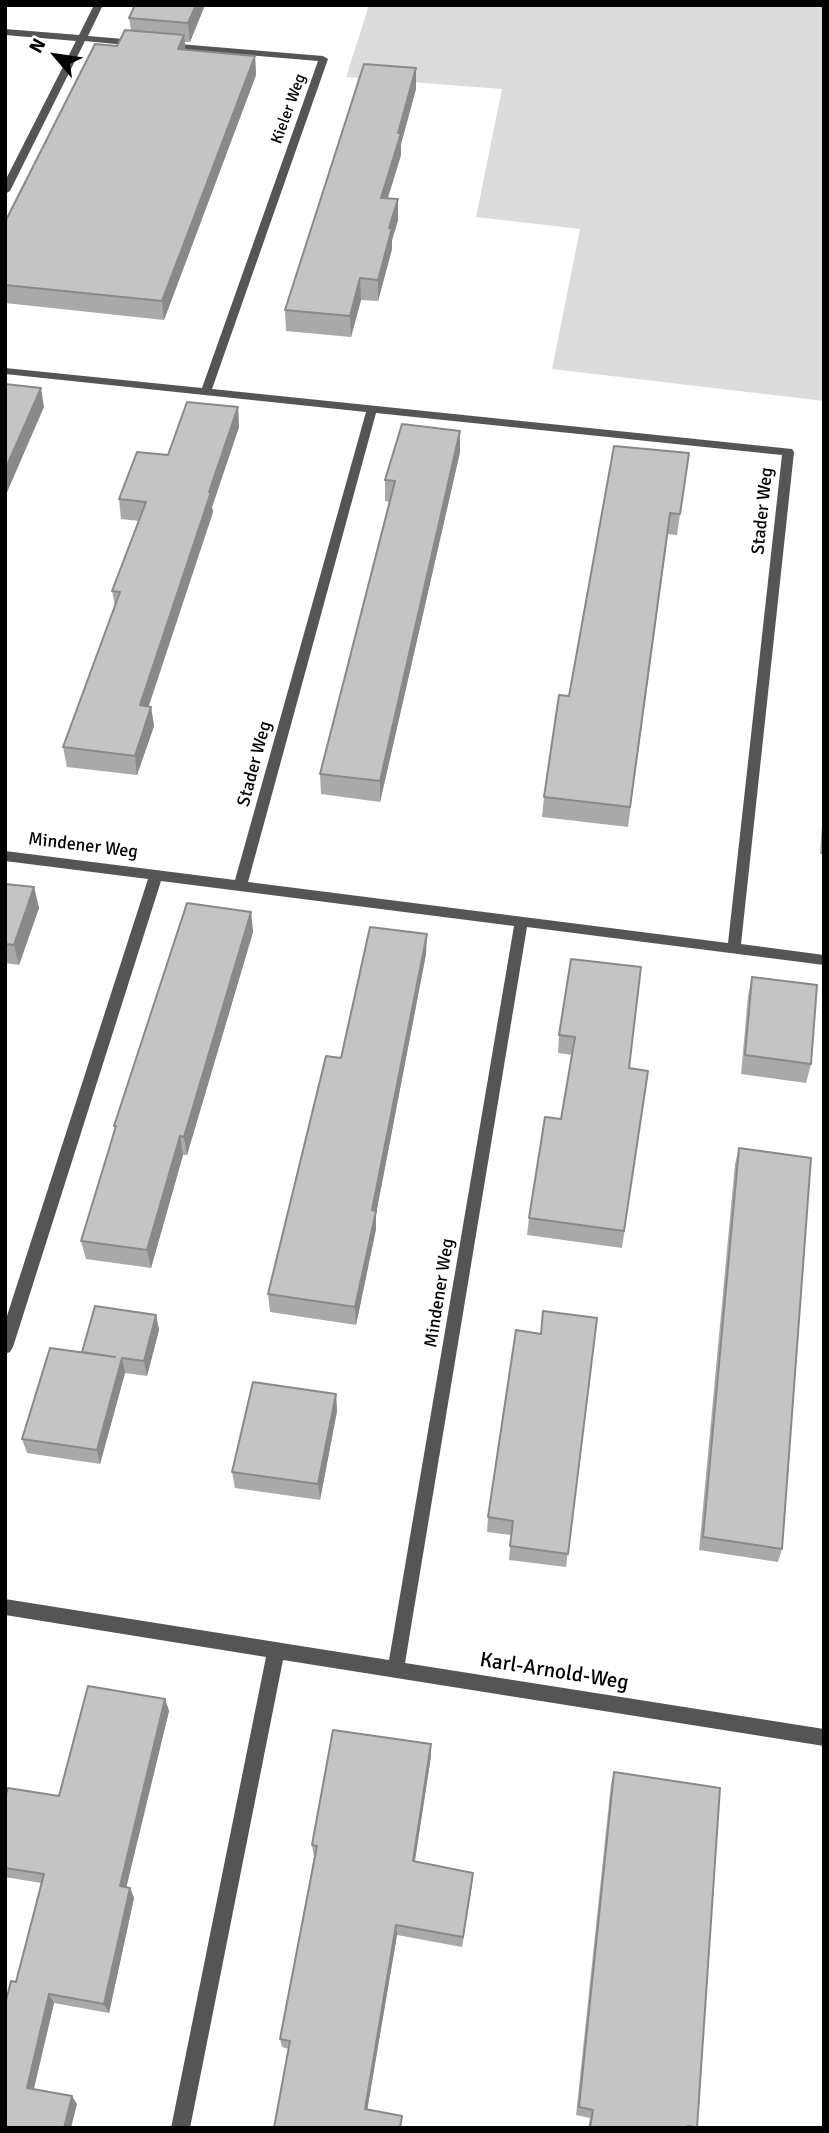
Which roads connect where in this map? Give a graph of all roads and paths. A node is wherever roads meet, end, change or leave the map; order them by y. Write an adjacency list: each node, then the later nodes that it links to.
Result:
1 (99, 5): 3 (street)
2 (5, 32): 3 (street, Kieler Weg)
3 (82, 38): 4 (street); 6 (street, Kieler Weg)
4 (5, 191)
5 (5, 371): 6 (street, Stader Weg)
6 (206, 391): 7 (street, Stader Weg)
7 (372, 408): 10 (street, Stader Weg); 12 (street, Stader Weg)
8 (5, 856): 9 (street, Mindener Weg)
9 (156, 875): 10 (street, Mindener Weg); 14 (street, Mindener Weg)
10 (240, 886): 11 (street, Mindener Weg)
11 (521, 923): 12 (street, Mindener Weg); 17 (street, Mindener Weg)
12 (734, 949): 13 (street, Mindener Weg)
13 (824, 960)
14 (5, 1348)
15 (5, 1607): 16 (street, Karl-Arnold-Weg)
16 (276, 1651): 17 (street, Karl-Arnold-Weg); 19 (street)
17 (396, 1669): 18 (street, Karl-Arnold-Weg)
18 (824, 1738)
19 (180, 2128)

